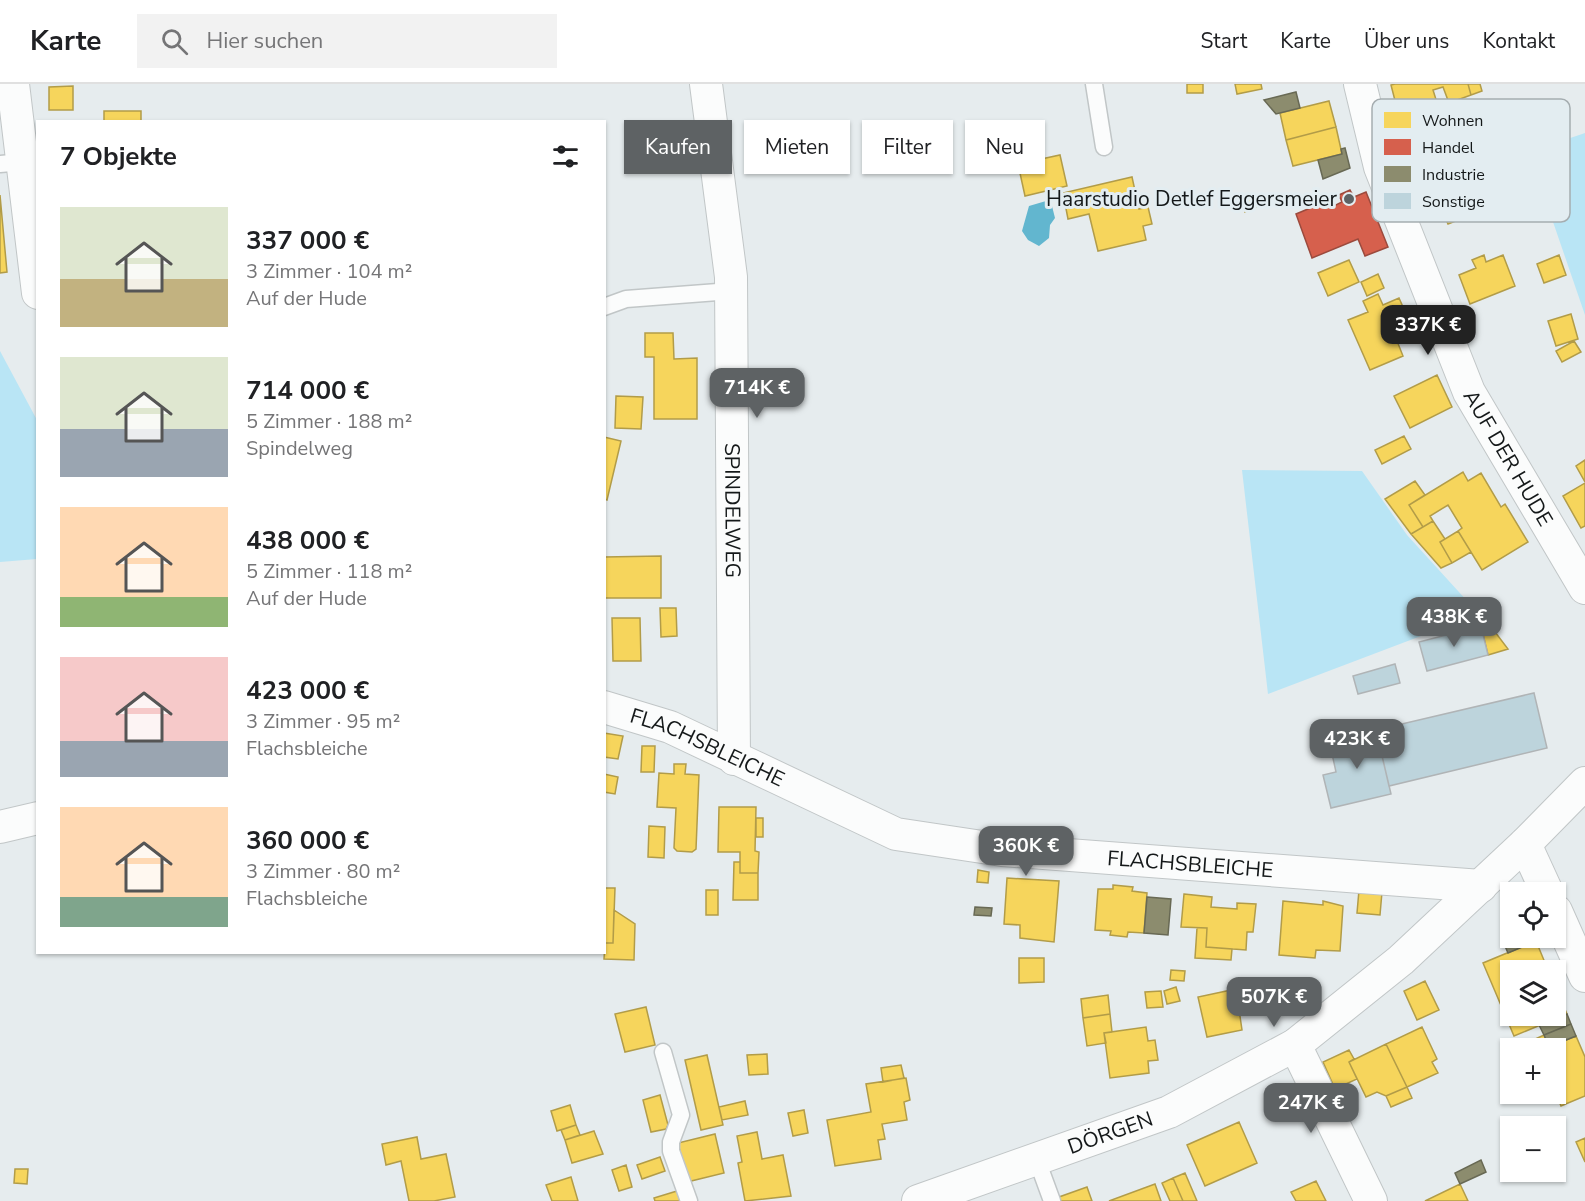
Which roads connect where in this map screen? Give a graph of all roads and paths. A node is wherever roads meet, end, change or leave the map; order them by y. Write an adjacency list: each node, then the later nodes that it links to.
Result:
1 (13, 84): 7 (street)
2 (706, 84): 10 (street, SPINDELWEG)
3 (1094, 84): 6 (lane)
4 (1360, 84): 5 (street, AUF DER HUDE)
5 (1372, 134)
6 (1104, 147)
7 (11, 163): 9 (street)
8 (1402, 222): 12 (street, AUF DER HUDE)
9 (36, 283)
10 (731, 291): 11 (lane); 14 (street, SPINDELWEG)
11 (606, 306)
12 (1585, 588)
13 (606, 708): 14 (street, FLACHSBLEICHE)
14 (734, 759): 20 (street, FLACHSBLEICHE)
15 (1585, 783): 18 (street, DÖRGEN)
16 (36, 818): 17 (street)
17 (0, 827)
18 (1525, 844): 19 (street); 20 (street, DÖRGEN)
19 (1542, 882)
20 (1481, 886): 23 (street, DÖRGEN)
21 (1566, 933): 22 (street)
22 (1585, 976)
23 (1295, 1045): 25 (street, DÖRGEN); 29 (street)
24 (663, 1052): 26 (lane)
25 (1037, 1160): 27 (street, DÖRGEN); 28 (lane)
26 (689, 1201)
27 (918, 1201)
28 (1052, 1201)
29 (1371, 1201)

